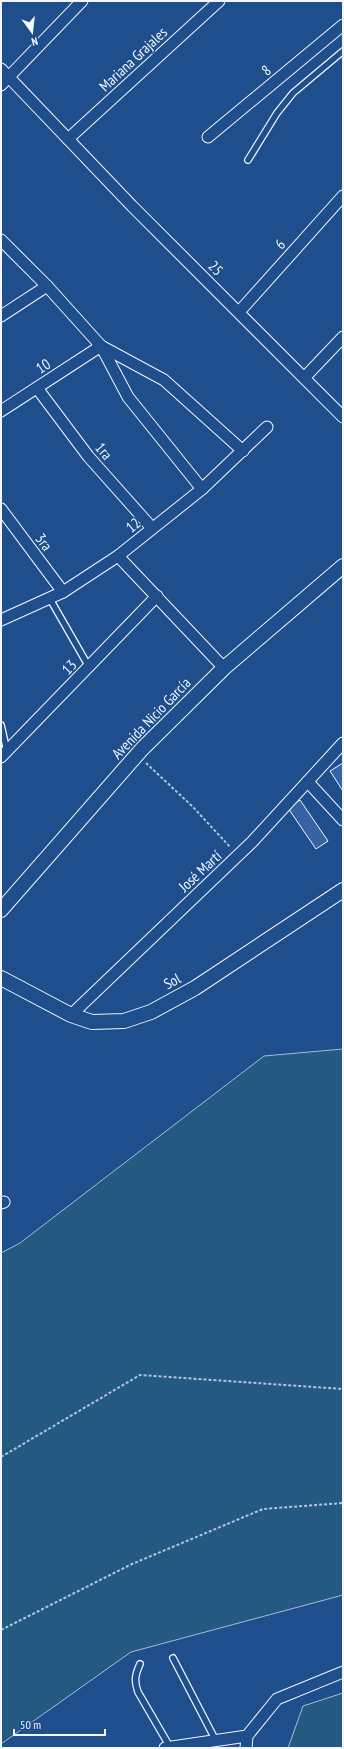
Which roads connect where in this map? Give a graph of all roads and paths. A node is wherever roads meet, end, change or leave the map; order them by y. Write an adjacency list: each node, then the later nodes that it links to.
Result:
1 (82, 1): 5 (street)
2 (219, 1): 8 (street, Mariana Grajales)
3 (343, 25): 7 (street, 8)
4 (343, 51): 9 (lane)
5 (5, 73): 6 (street); 8 (street)
6 (1, 85)
7 (208, 137)
8 (68, 139): 13 (street, 25)
9 (248, 160)
10 (343, 196): 13 (street, 6)
11 (1, 240): 12 (street)
12 (47, 286): 14 (street); 16 (street)
13 (239, 312): 17 (street, 25)
14 (1, 316)
15 (343, 337): 17 (street)
16 (101, 346): 18 (street, 10); 22 (street); 23 (street)
17 (304, 378): 20 (street, 25)
18 (38, 388): 19 (street, 10); 25 (street, 1ra)
19 (1, 411)
20 (343, 417)
21 (267, 427): 22 (street, 12)
22 (243, 451): 23 (street, 12)
23 (202, 489): 25 (street, 12)
24 (1, 509): 28 (street, 3ra)
25 (152, 528): 26 (street, 12)
26 (118, 556): 28 (street, 12); 29 (street)
27 (343, 566): 33 (street, Avenida Nicio García)
28 (63, 592): 30 (street, 12)
29 (157, 596): 32 (street, 13); 33 (street)
30 (50, 599): 31 (street, 12); 32 (lane)
31 (3, 616)
32 (89, 667): 36 (street, 13)
33 (224, 668): 37 (street, Avenida Nicio García)
34 (1, 725): 36 (lane)
35 (343, 743): 38 (street, José Martí)
36 (4, 754)
37 (137, 755): 40 (path); 42 (street, Avenida Nicio García)
38 (308, 782): 39 (street); 40 (street, José Martí)
39 (343, 820)
40 (238, 856): 44 (street, José Martí)
41 (343, 890): 44 (street, Sol)
42 (1, 910)
43 (1, 978): 44 (street, Sol)
44 (72, 1015)
45 (343, 1389): 46 (path)
46 (1, 1458)
47 (343, 1503): 48 (path)
48 (1, 1630)
49 (173, 1658): 53 (lane)
50 (140, 1664): 54 (lane)
51 (343, 1672): 52 (street)
52 (247, 1736): 53 (street); 55 (street)
53 (216, 1741): 54 (street)
54 (168, 1748)
55 (246, 1748)

